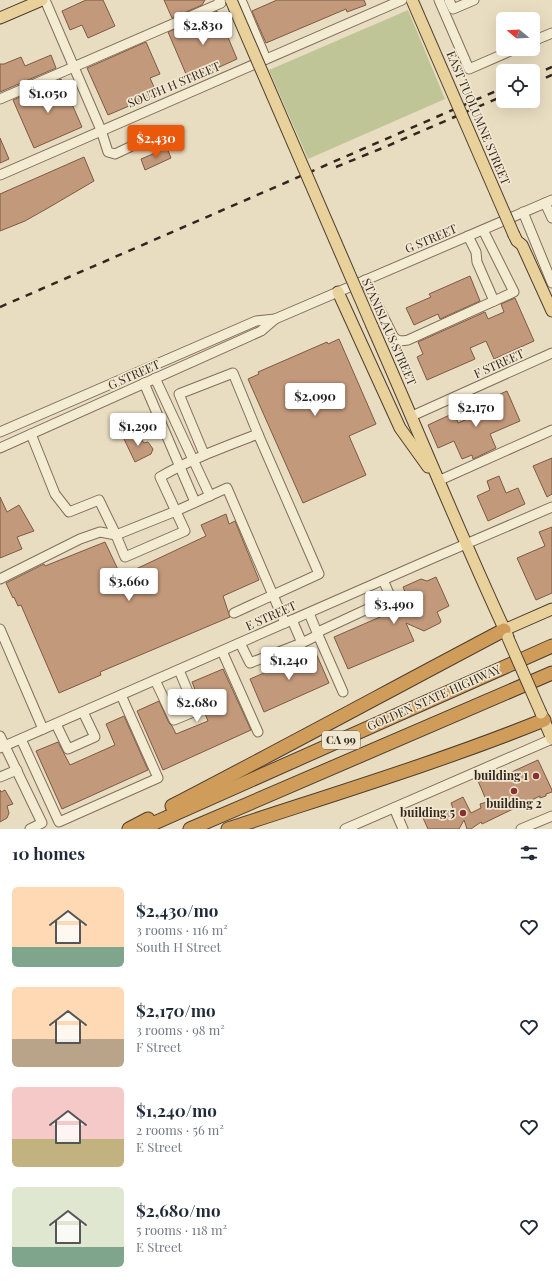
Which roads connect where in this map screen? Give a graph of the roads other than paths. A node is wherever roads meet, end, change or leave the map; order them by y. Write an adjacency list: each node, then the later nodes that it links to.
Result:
1 (43, 0): 10 (main road); 15 (street)
2 (241, 0): 14 (street)
3 (412, 0): 24 (main road, EAST TUOLUMNE STREET, bridge)
4 (419, 0): 24 (main road, EAST TUOLUMNE STREET)
5 (439, 0): 13 (street)
6 (449, 0): 7 (street)
7 (474, 0)
8 (223, 1): 15 (street); 37 (main road, STANISLAUS STREET, bridge)
9 (400, 1): 14 (street, SOUTH H STREET)
10 (0, 18)
11 (552, 33): 12 (street)
12 (540, 38)
13 (500, 56)
14 (266, 59): 17 (street, SOUTH H STREET)
15 (74, 67): 16 (street); 17 (street)
16 (0, 99)
17 (101, 130): 18 (street); 19 (street, SOUTH H STREET)
18 (151, 137)
19 (0, 174)
20 (548, 202): 21 (street, G STREET); 22 (street)
21 (523, 212): 23 (street, G STREET); 28 (street)
22 (552, 218)
23 (483, 230): 25 (street, G STREET); 26 (street)
24 (518, 234): 32 (main road, EAST TUOLUMNE STREET)
25 (468, 236): 27 (street); 29 (street, G STREET)
26 (492, 248): 27 (street); 31 (street)
27 (476, 255): 31 (street)
28 (551, 279)
29 (365, 280): 30 (street, G STREET); 31 (street)
30 (338, 292): 33 (street, G STREET); 46 (main road)
31 (494, 301)
32 (552, 311)
33 (275, 319): 35 (street, G STREET); 39 (street, G STREET)
34 (552, 353): 37 (street, F STREET)
35 (155, 378): 36 (street, G STREET); 44 (street)
36 (144, 383): 40 (street, G STREET); 45 (street)
37 (412, 416): 46 (main road, STANISLAUS STREET)
38 (552, 430): 46 (street)
39 (0, 432)
40 (31, 434): 42 (street, G STREET); 51 (street)
41 (258, 434): 43 (street); 43 (street); 55 (street)
42 (0, 448)
43 (204, 454): 44 (street)
44 (193, 460): 45 (street); 47 (street)
45 (179, 466): 48 (street); 50 (street)
46 (438, 481): 52 (main road, STANISLAUS STREET)
47 (210, 496): 48 (street); 55 (street)
48 (196, 502): 50 (street)
49 (552, 507): 52 (street, E STREET)
50 (176, 511): 51 (street); 51 (street)
51 (116, 535): 53 (street)
52 (465, 544): 54 (street, E STREET); 61 (main road, STANISLAUS STREET)
53 (0, 579)
54 (383, 580): 57 (street, E STREET); 62 (street)
55 (273, 595): 58 (street); 59 (street)
56 (552, 609): 61 (main road)
57 (309, 612): 59 (street, E STREET); 62 (street)
58 (234, 613)
59 (288, 622): 63 (street, E STREET); 64 (street)
60 (0, 629): 75 (street)
61 (506, 634): 73 (main road, STANISLAUS STREET, bridge); 86 (highway)
62 (318, 635): 64 (street); 70 (street)
63 (240, 643): 64 (street); 66 (street, E STREET)
64 (302, 643)
65 (548, 647): 87 (highway, GOLDEN STATE HIGHWAY / CA 99)
66 (222, 651): 67 (street, E STREET); 76 (street)
67 (178, 670): 69 (street, E STREET); 69 (street)
68 (552, 673): 88 (highway, GOLDEN STATE HIGHWAY / CA 99)
69 (155, 680): 71 (street, E STREET)
70 (343, 692)
71 (121, 695): 72 (street, E STREET); 78 (street)
72 (83, 712): 74 (street, E STREET); 74 (street)
73 (546, 717): 79 (main road, STANISLAUS STREET); 89 (highway)
74 (56, 724): 75 (street, E STREET)
75 (43, 729): 78 (street, E STREET)
76 (258, 732)
77 (0, 736): 80 (street)
78 (21, 739): 80 (street, E STREET)
79 (552, 739): 83 (street)
80 (3, 747): 81 (street)
81 (17, 770): 82 (street); 85 (street)
82 (0, 777)
83 (394, 808): 90 (street); 91 (street)
84 (552, 816): 92 (street)
85 (30, 829)
86 (129, 829)
87 (141, 829)
88 (190, 829)
89 (228, 829)
90 (345, 829)
91 (403, 829)
92 (521, 829)

